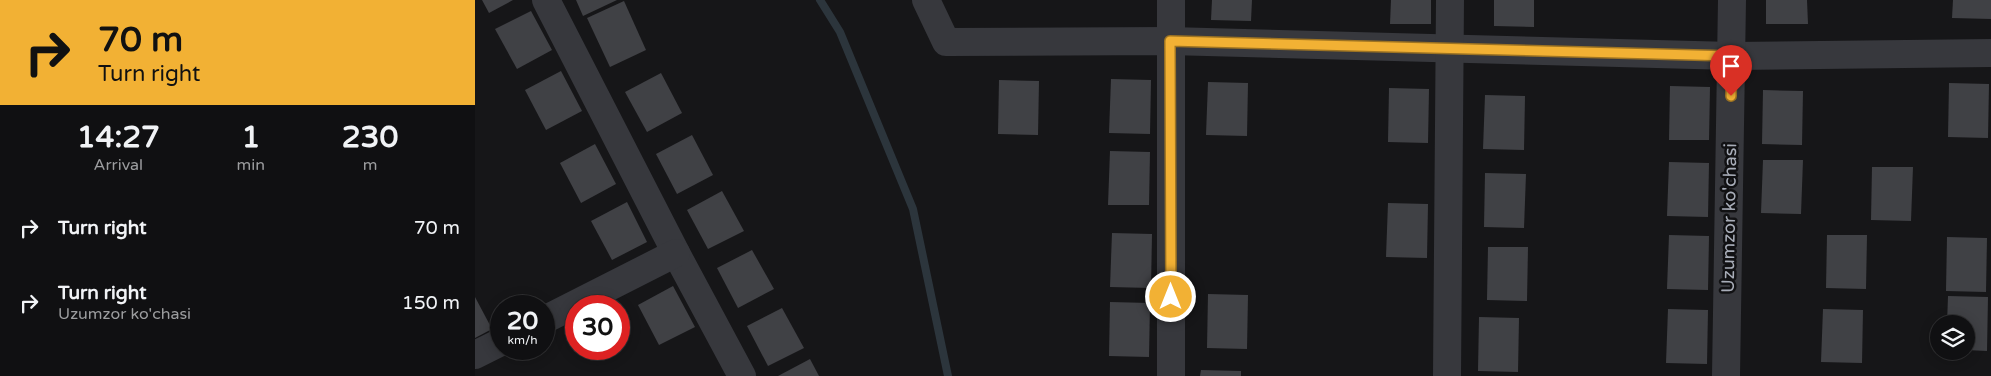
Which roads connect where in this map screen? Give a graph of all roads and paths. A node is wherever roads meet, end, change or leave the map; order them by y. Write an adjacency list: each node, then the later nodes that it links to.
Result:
1 (546, 0): 10 (street)
2 (926, 0): 6 (street)
3 (1171, 0): 6 (street)
4 (1450, 0): 7 (street)
5 (1732, 0): 9 (street, Uzumzor ko'chasi)
6 (1170, 41): 7 (street); 15 (street)
7 (1448, 49): 9 (street); 16 (street)
8 (1991, 53): 9 (street)
9 (1732, 56): 17 (street, Uzumzor ko'chasi)
10 (676, 253): 11 (street); 14 (street)
11 (555, 314)
12 (490, 348): 13 (street)
13 (475, 355)
14 (742, 376)
15 (1171, 376)
16 (1447, 376)
17 (1726, 376)

